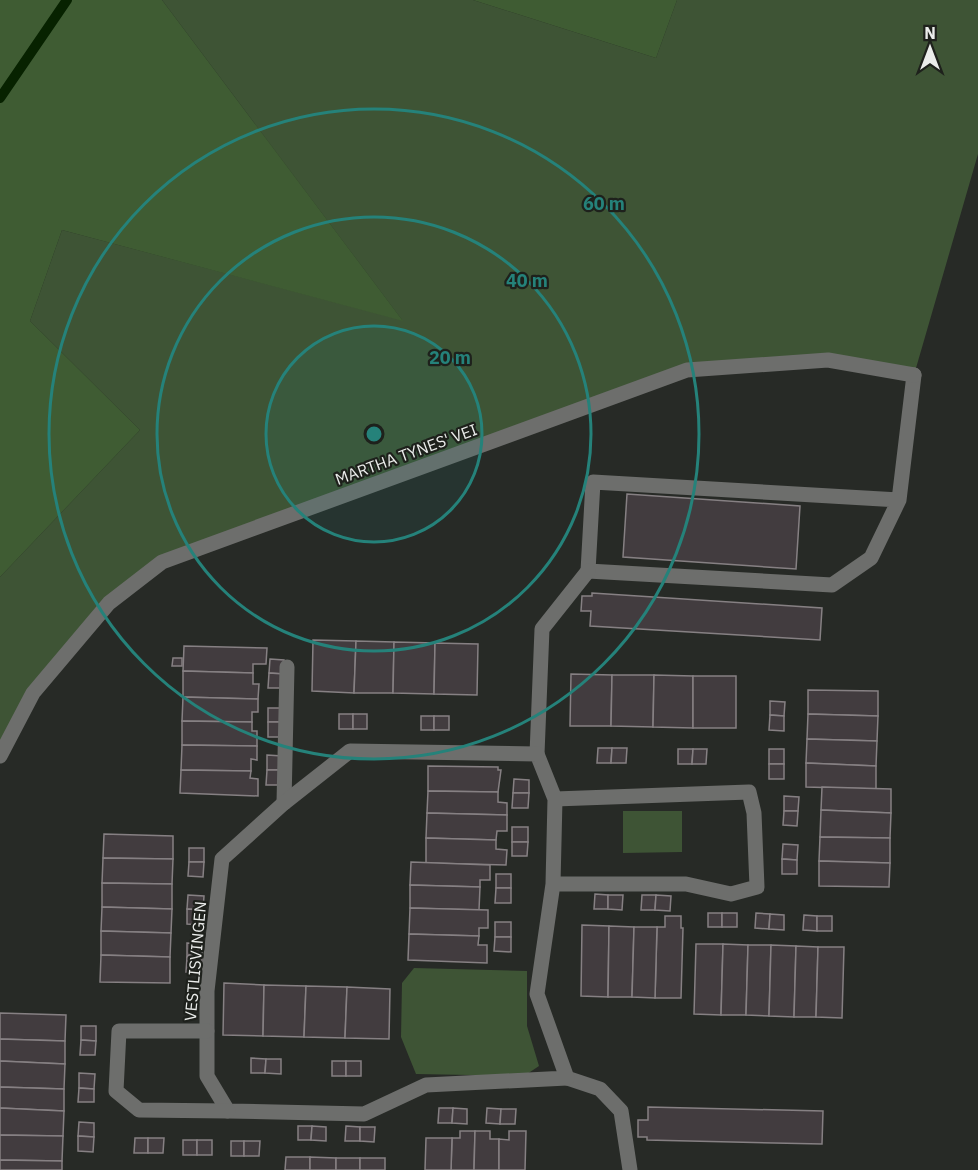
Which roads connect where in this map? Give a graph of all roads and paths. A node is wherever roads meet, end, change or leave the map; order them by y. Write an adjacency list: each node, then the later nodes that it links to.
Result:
1 (899, 500): 2 (street); 2 (street); 5 (street, MARTHA TYNES' VEI)
2 (588, 571): 4 (street)
3 (287, 667): 7 (street)
4 (537, 754): 6 (street); 7 (street)
5 (0, 756)
6 (555, 799): 8 (street); 8 (street)
7 (284, 803): 9 (street, VESTLISVINGEN)
8 (553, 884): 10 (street)
9 (207, 1031): 11 (street, VESTLISVINGEN); 11 (street)
10 (567, 1078): 11 (street); 12 (street)
11 (228, 1111)
12 (630, 1170)

